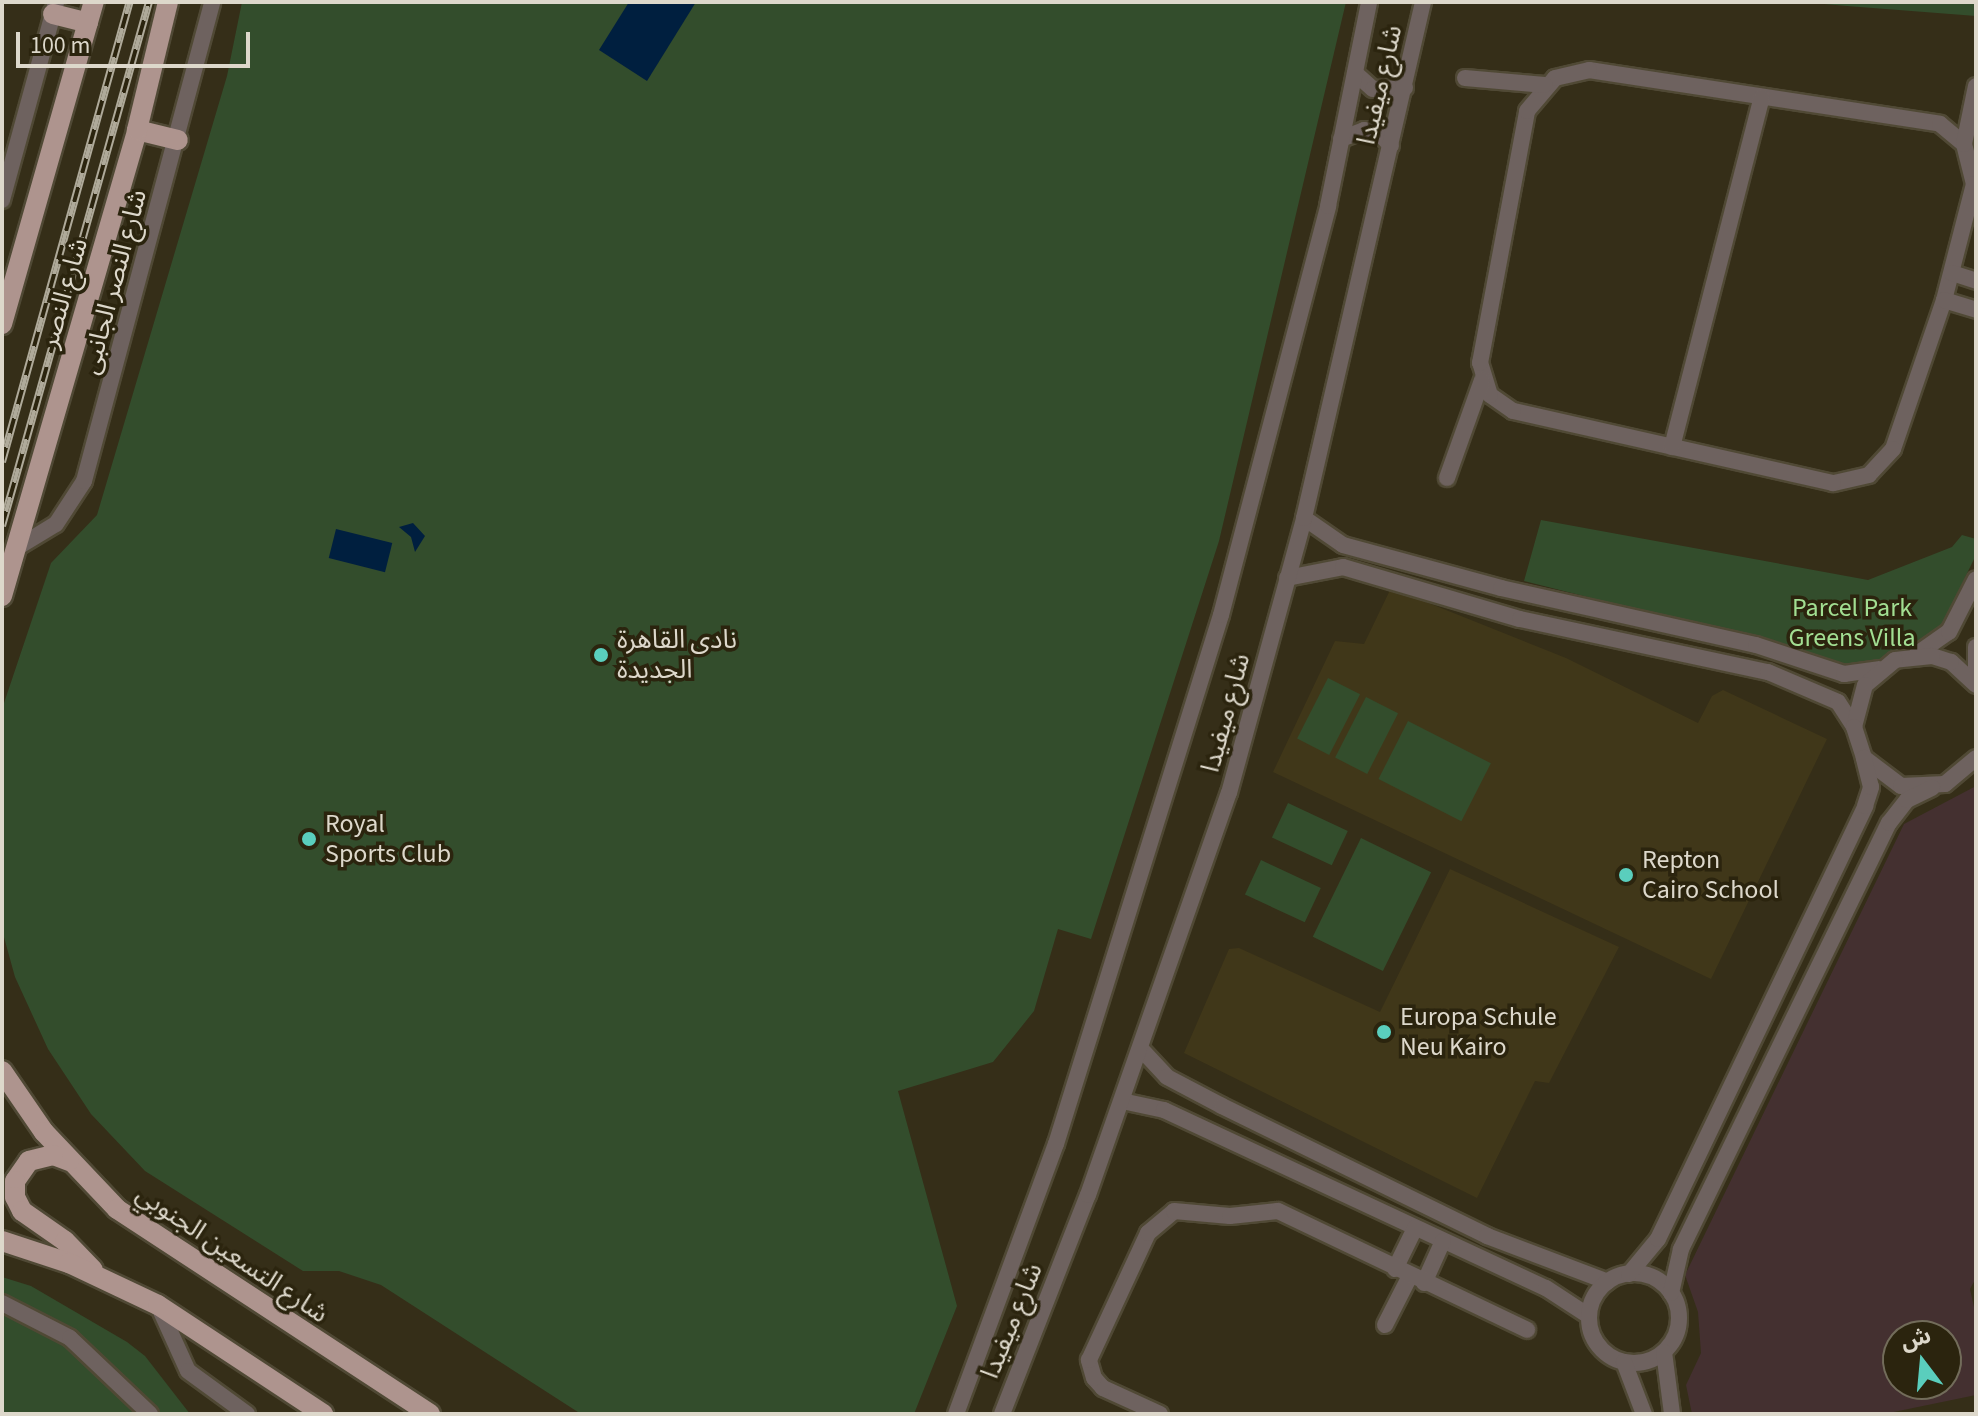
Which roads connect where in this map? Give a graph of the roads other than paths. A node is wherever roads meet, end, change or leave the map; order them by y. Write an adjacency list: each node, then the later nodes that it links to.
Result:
1 (94, 2): 7 (main road, شارع النصر)
2 (168, 2): 14 (main road, شارع النصر)
3 (212, 2): 16 (street, شارع النصر الجانبى)
4 (1369, 2): 8 (street, شارع ميفيدا)
5 (1423, 2): 12 (street, شارع ميفيدا)
6 (54, 8): 7 (main road); 19 (street)
7 (88, 23): 24 (main road, شارع النصر)
8 (1355, 73): 12 (street); 15 (street, شارع ميفيدا)
9 (1465, 78): 10 (street)
10 (1545, 85): 13 (street); 25 (street)
11 (1976, 86): 17 (street)
12 (1405, 88): 18 (street, شارع ميفيدا)
13 (1762, 97): 17 (street); 26 (street)
14 (137, 130): 16 (main road); 29 (main road, شارع النصر)
15 (1341, 139): 18 (street); 73 (street, شارع ميفيدا)
16 (178, 140): 29 (street, شارع النصر الجانبى)
17 (1964, 144): 20 (street)
18 (1391, 146): 28 (street, شارع ميفيدا)
19 (2, 200)
20 (1952, 273): 21 (street); 22 (street)
21 (1976, 281)
22 (1944, 300): 23 (street); 26 (street)
23 (1976, 310)
24 (2, 324)
25 (1482, 380): 26 (street); 27 (street)
26 (1672, 447)
27 (1447, 478)
28 (1304, 518): 30 (street, شارع ميفيدا); 32 (street)
29 (18, 547): 33 (main road, شارع النصر)
30 (1287, 578): 34 (street); 46 (street, شارع ميفيدا)
31 (1976, 579): 36 (street)
32 (1501, 588): 34 (street); 37 (street)
33 (2, 596)
34 (1495, 612): 40 (street)
35 (1976, 647): 38 (street)
36 (1913, 655): 37 (street); 39 (street)
37 (1879, 669): 40 (street)
38 (1976, 677)
39 (1976, 685)
40 (1854, 727): 41 (street)
41 (1864, 758): 45 (street); 57 (street)
42 (1976, 758): 44 (street)
43 (1976, 773): 44 (street)
44 (1957, 778): 45 (street)
45 (1932, 788): 61 (street)
46 (1141, 1049): 48 (street, شارع ميفيدا); 49 (street)
47 (2, 1071): 53 (main road, شارع التسعين الجنوبي)
48 (1122, 1101): 51 (street); 74 (street, شارع ميفيدا)
49 (1222, 1106): 50 (street); 51 (street)
50 (1272, 1131): 52 (street); 60 (street)
51 (1211, 1132): 52 (street)
52 (1262, 1156): 54 (street)
53 (69, 1161): 58 (main road); 72 (main road, شارع التسعين الجنوبي)
54 (1415, 1228): 56 (street); 59 (street)
55 (2, 1241): 58 (main road)
56 (1443, 1241): 59 (street); 64 (street)
57 (1629, 1274): 60 (street); 61 (street)
58 (98, 1276): 63 (main road)
59 (1410, 1276): 65 (street); 66 (street); 75 (street)
60 (1608, 1282): 64 (street)
61 (1671, 1293): 67 (street)
62 (2, 1303): 69 (street)
63 (158, 1305): 70 (street); 71 (main road)
64 (1589, 1316): 68 (street)
65 (1385, 1325)
66 (1527, 1330)
67 (1664, 1352): 68 (street); 77 (street)
68 (1624, 1362): 76 (street)
69 (150, 1414)
70 (247, 1414)
71 (323, 1414)
72 (430, 1414)
73 (956, 1414)
74 (1002, 1414)
75 (1160, 1414)
76 (1644, 1414)
77 (1672, 1414)

